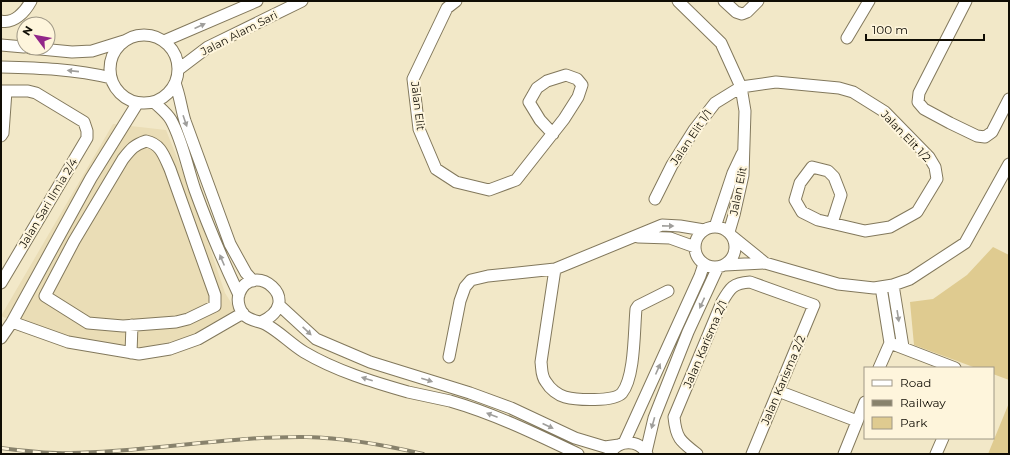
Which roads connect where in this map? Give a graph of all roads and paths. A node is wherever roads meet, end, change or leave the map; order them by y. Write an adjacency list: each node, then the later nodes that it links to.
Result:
1 (31, 1): 10 (street)
2 (257, 1): 13 (street, Jalan Alam Sari, one-way to 2)
3 (302, 1): 18 (street, Jalan Alam Sari)
4 (456, 1): 26 (street, Jalan Elit)
5 (678, 1): 21 (street, Jalan Elit)
6 (724, 1): 7 (street)
7 (758, 1)
8 (869, 1): 11 (street)
9 (966, 1): 23 (street)
10 (1, 21)
11 (847, 38)
12 (125, 41): 13 (street); 16 (street); 19 (street)
13 (164, 41): 18 (street)
14 (1, 45): 15 (street)
15 (16, 46)
16 (56, 50)
17 (1, 67): 19 (street, one-way to 17)
18 (179, 69): 20 (street)
19 (111, 78): 25 (street)
20 (175, 83): 24 (street); 45 (street, one-way to 45)
21 (741, 87): 28 (street, Jalan Elit); 33 (street, Jalan Elit 1/1); 35 (street, Jalan Elit 1/2)
22 (4, 91): 27 (street); 46 (street, Jalan Sari Ilmia 2/4)
23 (1009, 99)
24 (154, 102): 25 (street); 32 (street)
25 (137, 104): 30 (street)
26 (553, 134): 26 (street, Jalan Elit)
27 (1, 136)
28 (744, 149): 36 (street, Jalan Elit); 38 (street, Jalan Elit)
29 (1009, 164): 47 (street)
30 (91, 178): 31 (street); 54 (street)
31 (106, 187): 34 (street); 56 (street)
32 (197, 194): 34 (street); 50 (street, one-way to 32)
33 (655, 199)
34 (182, 200): 56 (street)
35 (832, 223): 35 (street, Jalan Elit 1/2)
36 (715, 227): 37 (street); 38 (street)
37 (704, 230): 39 (street, one-way to 37); 40 (street)
38 (731, 234): 41 (street); 43 (street)
39 (634, 237): 40 (street); 44 (street)
40 (695, 247): 42 (street)
41 (765, 263): 43 (street); 48 (street)
42 (704, 264): 43 (street); 68 (street, one-way to 42)
43 (721, 266): 69 (street, one-way to 69)
44 (555, 269): 49 (street); 61 (street)
45 (253, 281): 50 (street); 51 (street)
46 (1, 283)
47 (893, 285): 48 (street); 59 (street, one-way to 59)
48 (881, 287): 58 (street)
49 (668, 291)
50 (239, 295): 53 (street)
51 (279, 305): 55 (street); 68 (street, one-way to 68)
52 (814, 305): 64 (street, Jalan Karisma 2/2); 72 (street, Jalan Karisma 2/1)
53 (243, 313): 55 (street); 60 (street)
54 (12, 322): 57 (street); 60 (street)
55 (261, 322): 70 (street, one-way to 55)
56 (132, 325): 60 (street)
57 (1, 338)
58 (890, 343): 59 (street); 62 (street)
59 (903, 347): 63 (street)
60 (131, 353)
61 (449, 357)
62 (879, 367)
63 (953, 367)
64 (778, 391): 66 (street); 73 (street, Jalan Karisma 2/2)
65 (864, 404): 66 (street)
66 (857, 421): 74 (street)
67 (943, 439): 75 (street)
68 (622, 444): 69 (street); 71 (street)
69 (647, 453)
70 (578, 454)
71 (610, 454)
72 (697, 454)
73 (752, 454)
74 (844, 454)
75 (936, 454)

